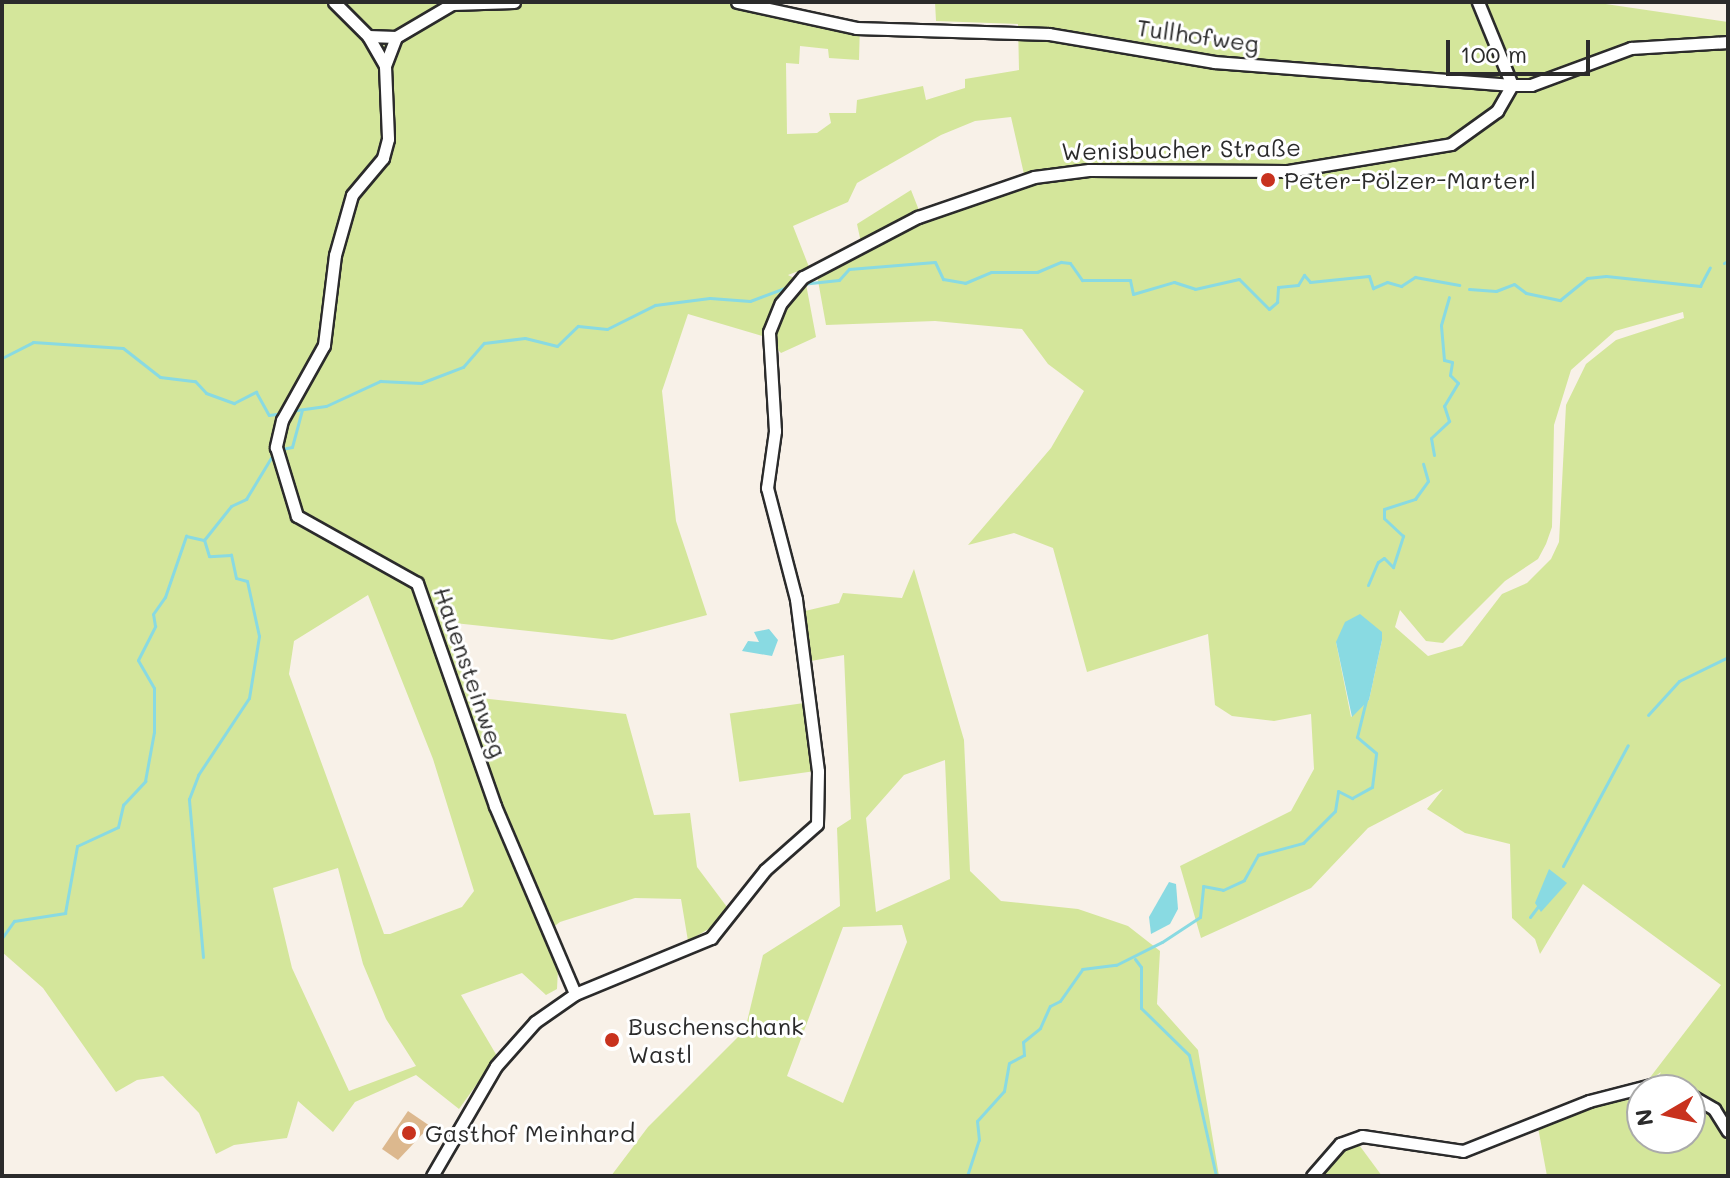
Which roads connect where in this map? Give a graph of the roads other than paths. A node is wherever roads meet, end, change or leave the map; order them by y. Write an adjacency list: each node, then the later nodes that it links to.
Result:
1 (334, 2): 5 (street)
2 (514, 2): 6 (street)
3 (737, 2): 9 (street, Tullhofweg)
4 (1478, 2): 9 (street)
5 (368, 36): 6 (street); 8 (street, Hauensteinweg)
6 (396, 37): 8 (street, Hauensteinweg)
7 (1728, 42): 9 (street, Tullhofweg)
8 (385, 66): 10 (street, Hauensteinweg)
9 (1512, 85): 10 (street, Wenisbucher Straße)
10 (575, 994): 14 (street, Wenisbucher Straße)
11 (1626, 1091): 15 (street)
12 (1706, 1104): 13 (street)
13 (1728, 1131)
14 (432, 1176)
15 (1312, 1176)

